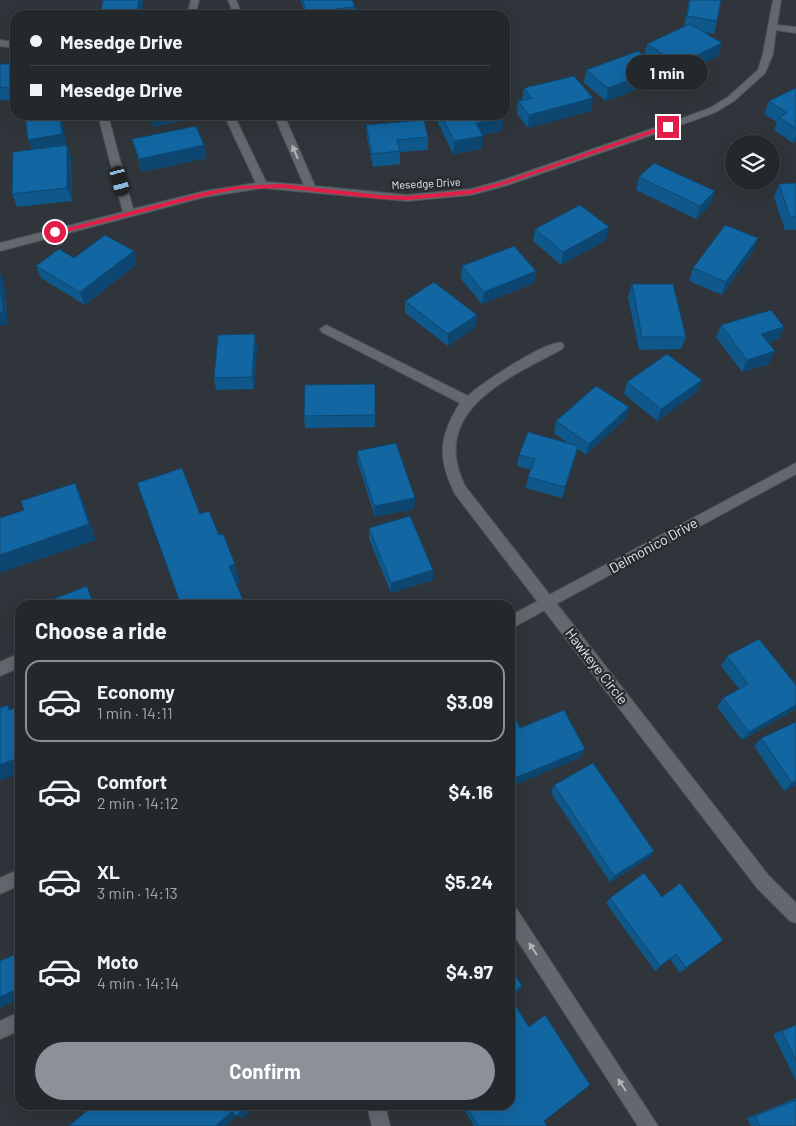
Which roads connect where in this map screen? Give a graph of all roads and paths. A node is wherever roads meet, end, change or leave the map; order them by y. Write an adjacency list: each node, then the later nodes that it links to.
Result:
1 (777, 0): 2 (street, Mesedge Drive)
2 (773, 27): 3 (street); 8 (street, Mesedge Drive)
3 (796, 30)
4 (104, 120): 9 (street)
5 (231, 120): 7 (street)
6 (282, 120): 8 (street, one-way to 6)
7 (262, 185): 8 (street, Mesedge Drive); 9 (street, Mesedge Drive)
8 (312, 190)
9 (129, 214): 10 (street, Mesedge Drive)
10 (0, 247)
11 (326, 329): 13 (street)
12 (558, 346): 13 (street, Hawkeye Circle)
13 (467, 401): 15 (street, Hawkeye Circle)
14 (796, 468): 15 (street, Delmonico Drive)
15 (548, 602): 16 (street, Delmonico Drive); 21 (street, Hawkeye Circle)
16 (515, 621)
17 (15, 662): 18 (street)
18 (0, 669)
19 (15, 879): 20 (street)
20 (0, 886)
21 (796, 914)
22 (515, 922): 27 (street, one-way to 22)
23 (15, 1023): 24 (street)
24 (0, 1030)
25 (377, 1110): 26 (street)
26 (381, 1126)
27 (649, 1126)

